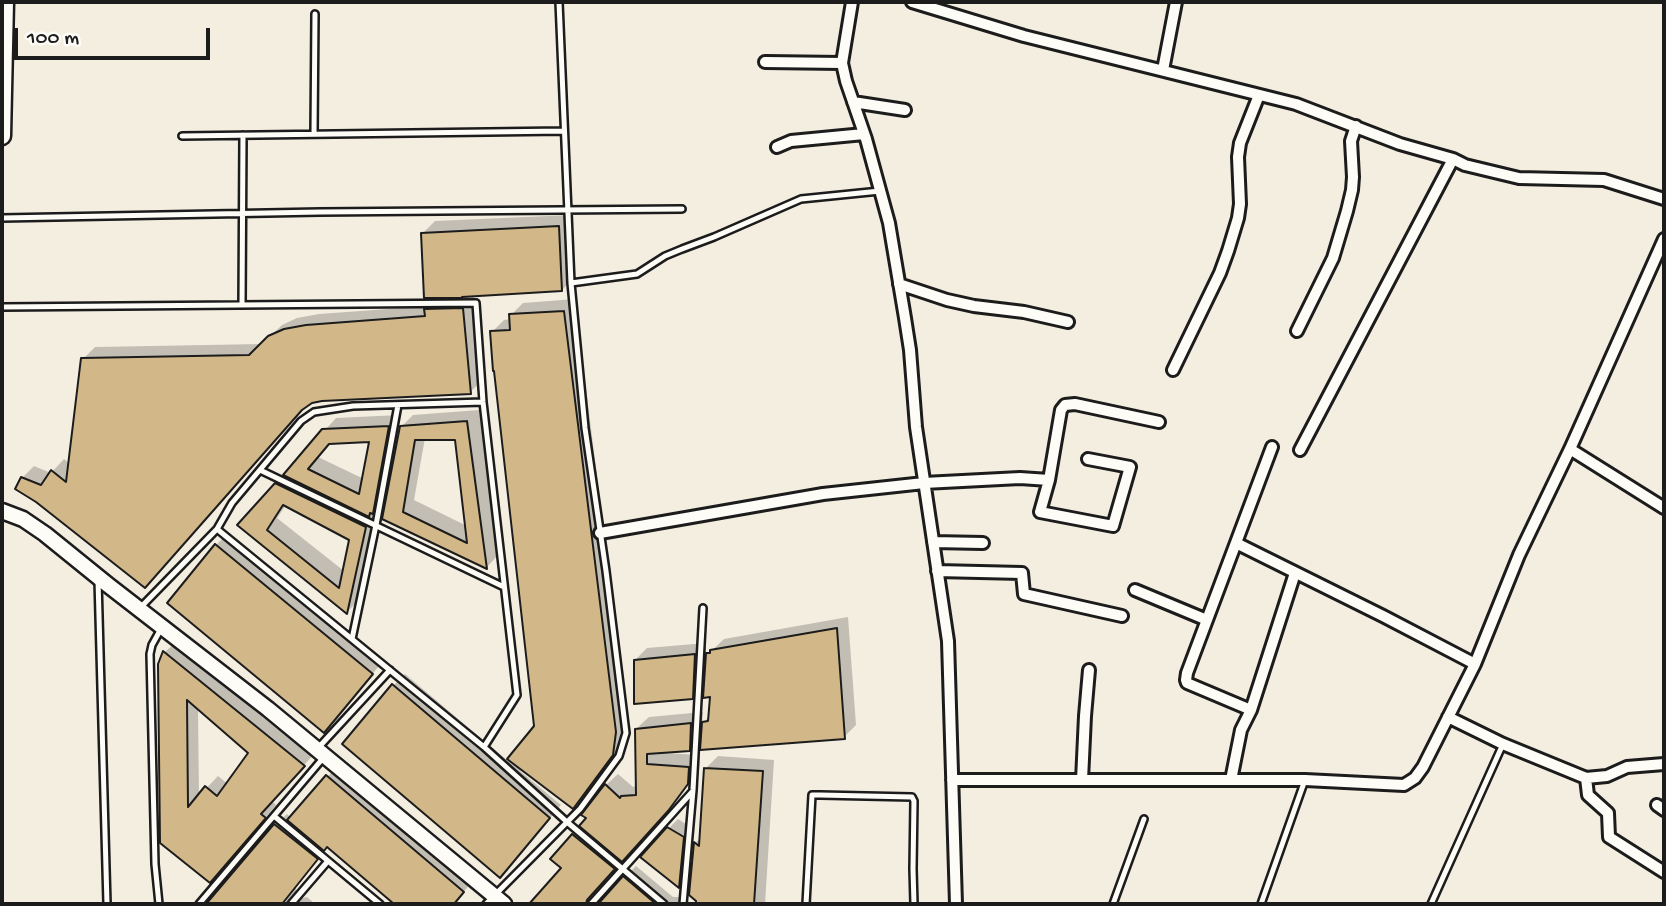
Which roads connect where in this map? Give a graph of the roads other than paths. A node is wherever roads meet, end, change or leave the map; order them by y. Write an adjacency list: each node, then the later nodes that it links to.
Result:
1 (5, 2): 18 (main road)
2 (559, 2): 14 (lane)
3 (852, 2): 8 (street)
4 (912, 2): 9 (street)
5 (1176, 2): 9 (street)
6 (315, 14): 15 (lane)
7 (765, 62): 8 (street)
8 (842, 63): 11 (street)
9 (1163, 70): 10 (street)
10 (1259, 95): 13 (street); 35 (street)
11 (853, 102): 12 (street); 16 (street)
12 (905, 110)
13 (1356, 126): 21 (street); 34 (street)
14 (564, 131): 15 (lane); 25 (lane)
15 (314, 134): 17 (lane)
16 (864, 134): 20 (street); 22 (street)
17 (243, 135): 19 (lane); 26 (lane)
18 (2, 136)
19 (182, 136)
20 (777, 147)
21 (1453, 159): 23 (street); 41 (street)
22 (880, 191): 29 (lane); 30 (street)
23 (1664, 199)
24 (682, 209): 25 (lane)
25 (567, 211): 26 (lane); 29 (lane)
26 (243, 214): 27 (lane); 31 (lane)
27 (2, 218)
28 (1664, 239): 40 (street)
29 (570, 283): 50 (lane)
30 (900, 284): 33 (street); 45 (street)
31 (242, 305): 32 (lane); 36 (lane)
32 (2, 307)
33 (1068, 322)
34 (1297, 331)
35 (1173, 370)
36 (483, 402): 37 (lane); 57 (lane)
37 (398, 405): 43 (lane); 48 (lane)
38 (1159, 422): 44 (street)
39 (1272, 447): 53 (street)
40 (1570, 449): 46 (street); 65 (street)
41 (1300, 450)
42 (1088, 459): 44 (street)
43 (260, 470): 48 (lane); 49 (lane)
44 (1049, 480): 45 (street)
45 (924, 483): 50 (street); 51 (street)
46 (1664, 508)
47 (2, 511): 56 (street)
48 (376, 525): 57 (lane); 64 (lane)
49 (218, 528): 60 (lane); 64 (lane)
50 (600, 533): 82 (lane)
51 (933, 542): 52 (street); 54 (street)
52 (983, 543)
53 (1236, 543): 55 (street); 62 (street)
54 (937, 571): 61 (street); 75 (street)
55 (1295, 573): 65 (street); 68 (street)
56 (97, 577): 60 (street); 87 (lane)
57 (504, 587): 71 (lane)
58 (1135, 590): 62 (street)
59 (704, 608): 79 (lane)
60 (139, 610): 63 (street)
61 (1122, 616)
62 (1207, 620): 68 (street)
63 (162, 627): 72 (street); 88 (lane)
64 (352, 639): 66 (lane)
65 (1475, 664): 69 (street)
66 (390, 670): 71 (lane); 72 (lane)
67 (1089, 670): 76 (street)
68 (1251, 710): 77 (street)
69 (1448, 717): 70 (street); 78 (street)
70 (1503, 744): 74 (street); 100 (lane)
71 (484, 747): 82 (lane)
72 (321, 753): 80 (lane); 86 (street)
73 (1664, 764): 74 (street)
74 (1586, 778): 85 (street)
75 (952, 780): 76 (street); 97 (street)
76 (1082, 780): 77 (street)
77 (1231, 780): 78 (street)
78 (1306, 780): 99 (lane)
79 (693, 790): 84 (lane); 94 (lane)
80 (274, 816): 83 (lane); 89 (lane)
81 (1144, 819): 98 (lane)
82 (567, 822): 84 (lane); 86 (lane)
83 (328, 860): 90 (lane); 91 (lane)
84 (622, 869): 92 (lane); 93 (lane)
85 (1664, 872)
86 (495, 901)
87 (107, 904)
88 (159, 904)
89 (199, 904)
90 (291, 904)
91 (380, 904)
92 (591, 904)
93 (664, 904)
94 (683, 904)
95 (806, 904): 96 (lane)
96 (914, 904)
97 (956, 904)
98 (1113, 904)
99 (1261, 904)
100 (1431, 904)

